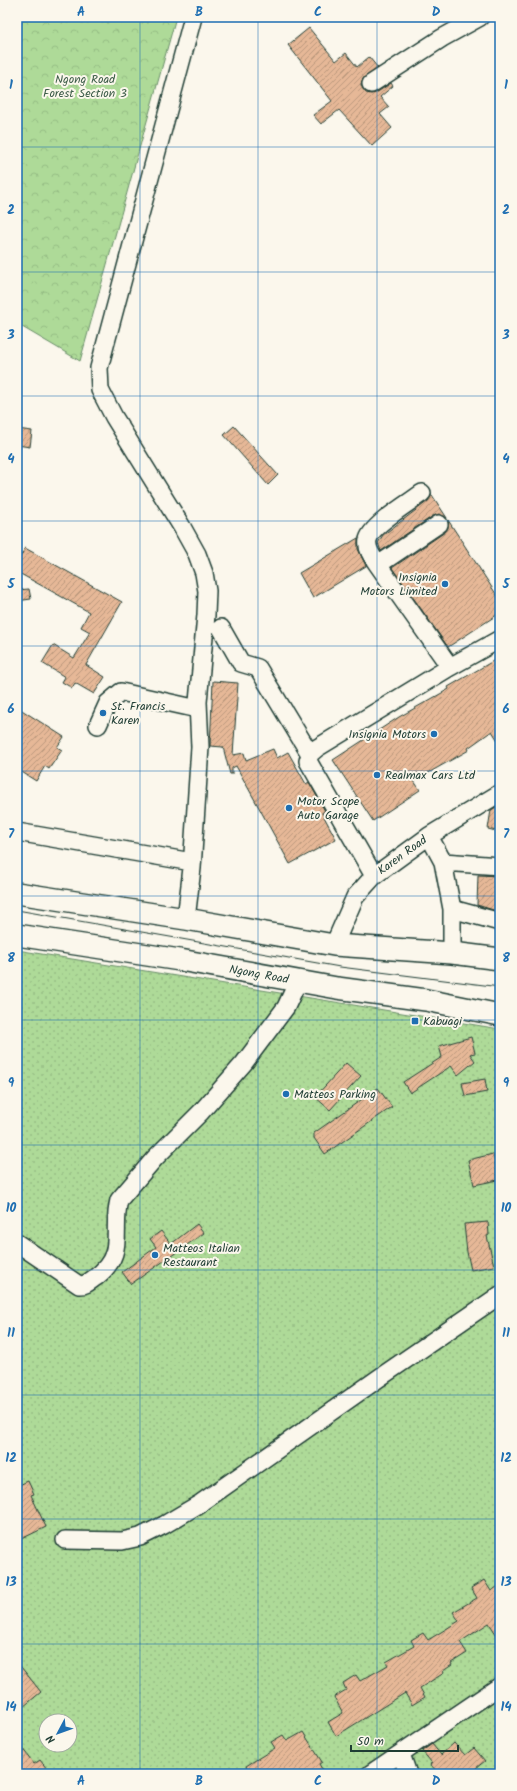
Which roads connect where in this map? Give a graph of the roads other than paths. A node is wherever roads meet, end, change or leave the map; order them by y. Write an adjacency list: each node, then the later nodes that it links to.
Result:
1 (193, 17): 10 (street)
2 (480, 17): 3 (street)
3 (371, 84)
4 (422, 493): 6 (street)
5 (439, 524): 6 (street)
6 (378, 565): 9 (street)
7 (221, 628): 12 (street)
8 (500, 640): 9 (street)
9 (450, 667): 12 (street)
10 (198, 709): 11 (street); 16 (street)
11 (98, 725)
12 (310, 754): 19 (street)
13 (500, 793): 15 (street, Karen Road)
14 (17, 832): 16 (street)
15 (429, 836): 17 (street); 19 (street, Karen Road)
16 (192, 862): 22 (street)
17 (443, 862): 18 (street); 21 (street)
18 (500, 866)
19 (374, 876): 25 (street, Karen Road)
20 (17, 893): 22 (main road)
21 (452, 910): 23 (street); 26 (street)
22 (186, 919): 25 (main road)
23 (500, 922)
24 (17, 935): 28 (main road, Ngong Road)
25 (334, 946): 26 (main road)
26 (452, 953): 27 (main road)
27 (500, 959)
28 (298, 981): 29 (main road, Ngong Road); 30 (street)
29 (500, 1015)
30 (17, 1243)
31 (500, 1295): 32 (street)
32 (65, 1540)
33 (500, 1686): 34 (street)
34 (401, 1754): 35 (street); 36 (street)
35 (370, 1774)
36 (408, 1774)

